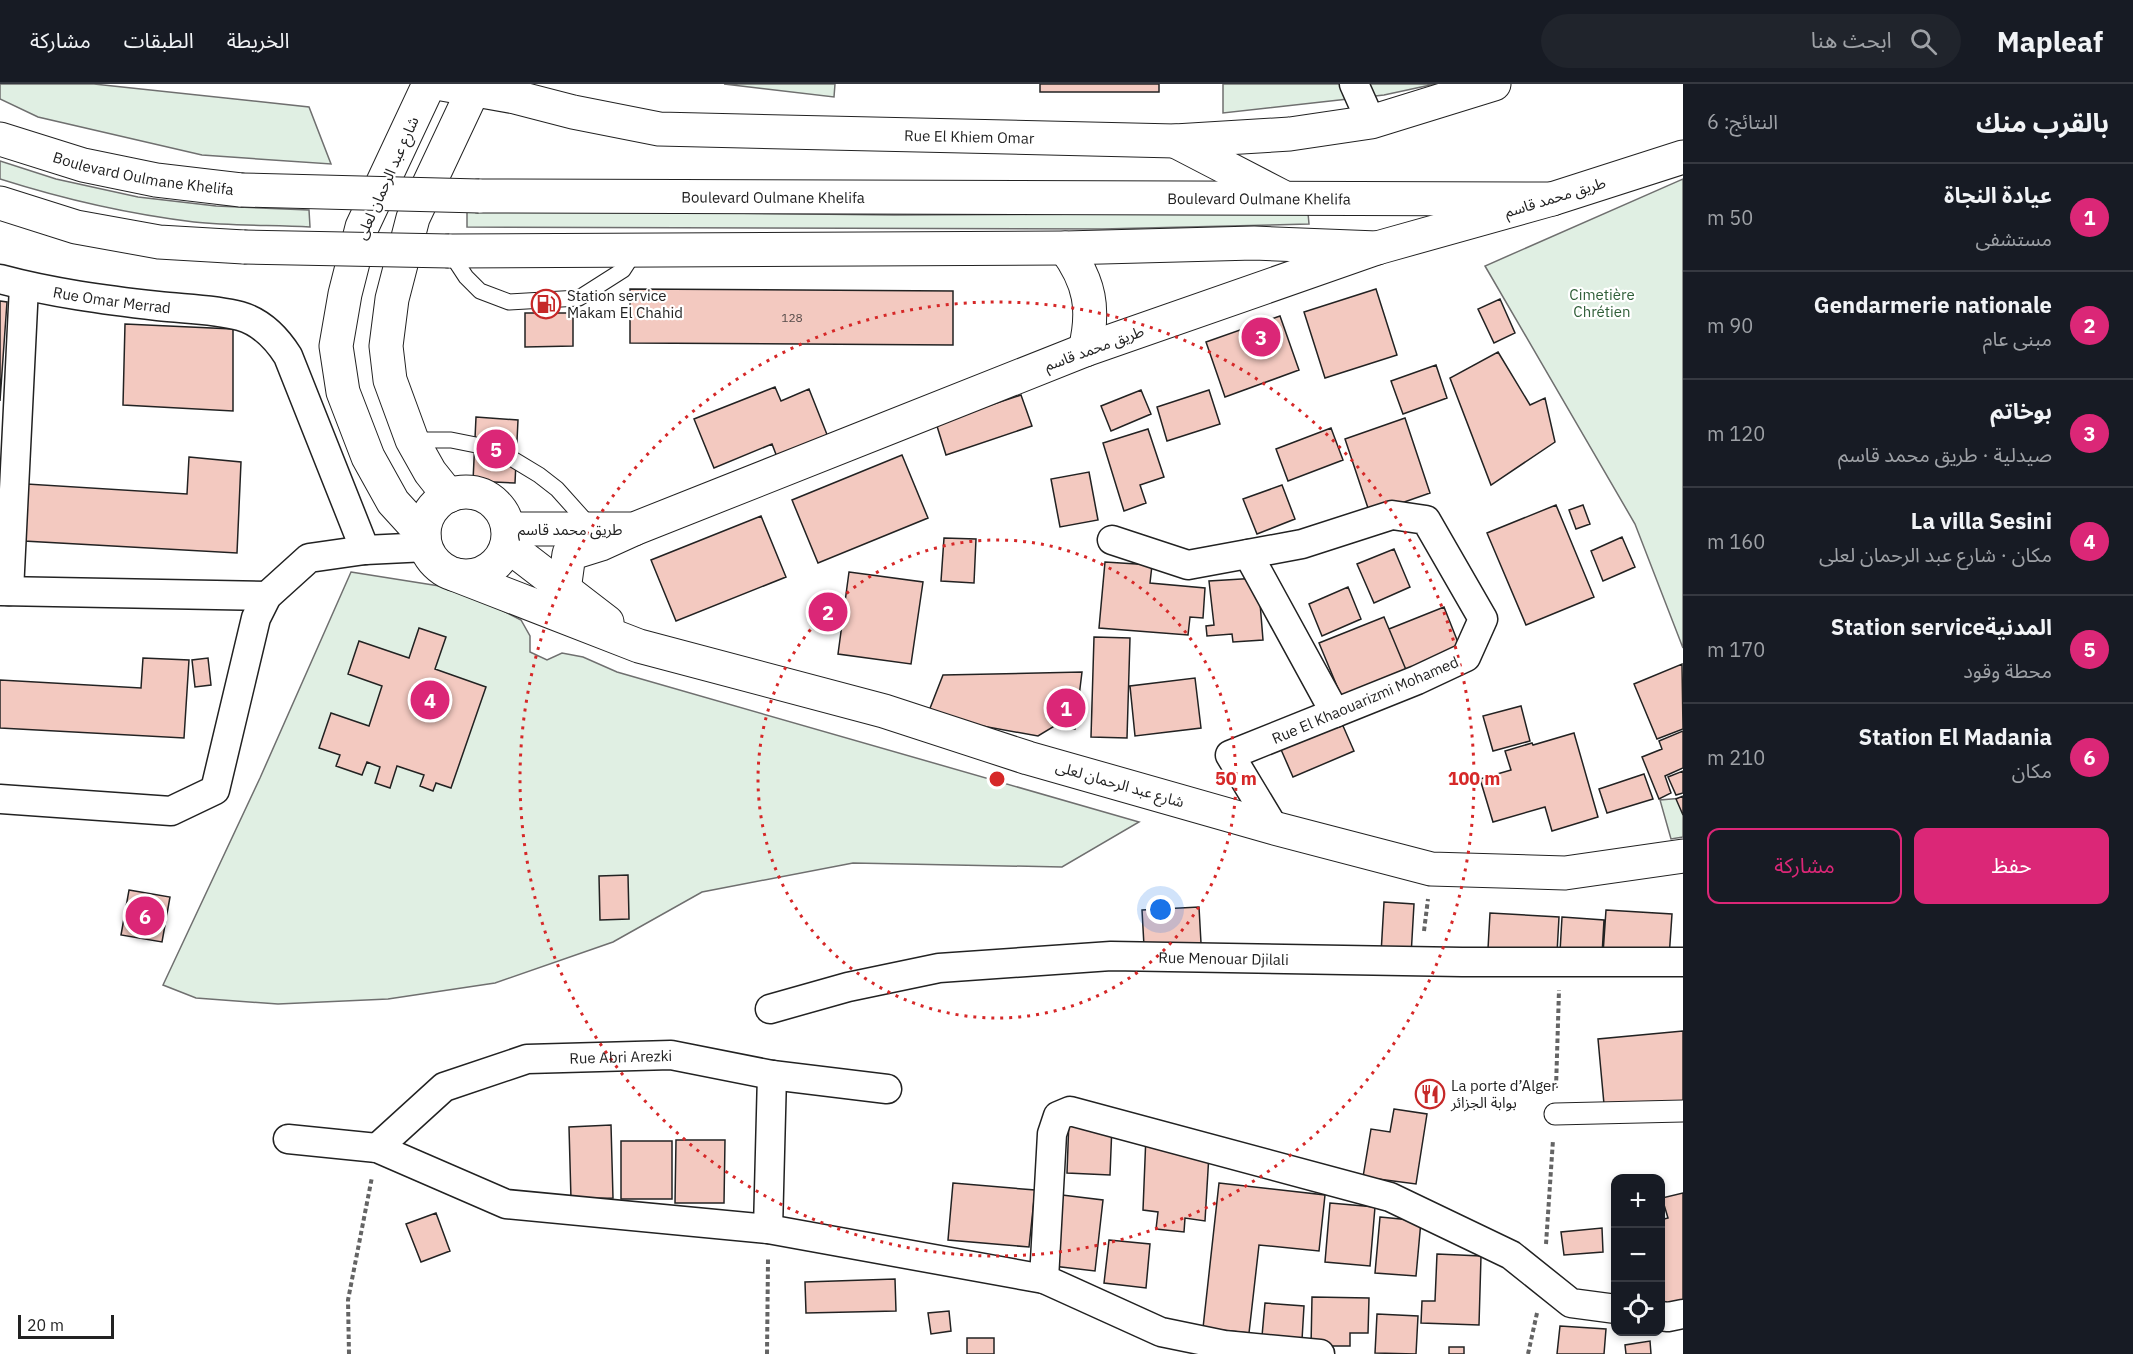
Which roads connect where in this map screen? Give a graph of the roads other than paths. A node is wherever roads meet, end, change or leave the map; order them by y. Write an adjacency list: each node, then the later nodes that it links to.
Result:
1 (429, 84): 27 (main road, شارع عبد الرحمان لعلى)
2 (442, 84): 5 (main road, Rue El Khiem Omar)
3 (1354, 84): 6 (street)
4 (1494, 84): 6 (main road, Rue El Khiem Omar)
5 (476, 86): 8 (main road, Rue El Khiem Omar); 21 (main road)
6 (1371, 122): 8 (main road, Rue El Khiem Omar)
7 (0, 139): 10 (main road, Boulevard Oulmane Khelifa, bridge)
8 (1175, 141): 10 (main road)
9 (1683, 157): 12 (main road, طريق محمد قاسم)
10 (1285, 199): 11 (main road, Boulevard Oulmane Khelifa)
11 (1334, 199): 12 (main road, Boulevard Oulmane Khelifa); 14 (main road)
12 (1552, 199): 16 (main road, طريق محمد قاسم)
13 (0, 203): 18 (main road, bridge)
14 (1334, 247): 15 (main road); 16 (main road)
15 (1065, 248): 17 (main road); 20 (main road)
16 (1377, 248): 20 (main road, طريق محمد قاسم)
17 (636, 250): 18 (main road); 18 (lane)
18 (449, 251)
19 (12, 282): 28 (street, Rue Omar Merrad); 32 (street)
20 (1084, 350): 24 (main road, طريق محمد قاسم)
21 (412, 440): 22 (main road); 23 (lane)
22 (449, 496): 25 (main road); 27 (main road)
23 (591, 528): 24 (main road, طريق محمد قاسم); 25 (main road, طريق محمد قاسم)
24 (634, 529): 31 (main road)
25 (508, 537): 30 (main road); 31 (main road, شارع عبد الرحمان لعلى)
26 (1112, 540): 29 (street, Rue El Khaouarizmi Mohamed)
27 (425, 542): 28 (street); 30 (main road)
28 (365, 550): 33 (street)
29 (1248, 554): 35 (street); 35 (street, Rue El Khaouarizmi Mohamed)
30 (456, 575): 34 (main road, شارع عبد الرحمان لعلى)
31 (564, 590): 34 (main road, شارع عبد الرحمان لعلى)
32 (4, 591): 33 (street)
33 (267, 596): 36 (street)
34 (639, 646): 37 (main road, شارع عبد الرحمان لعلى)
35 (1335, 713): 37 (street, Rue El Khaouarizmi Mohamed)
36 (0, 799)
37 (1274, 828): 40 (main road, شارع عبد الرحمان لعلى)
38 (1683, 856): 40 (main road)
39 (1683, 864): 40 (main road)
40 (1609, 866)
41 (1683, 962): 42 (street, Rue Menouar Djilali)
42 (770, 1009)
43 (772, 1075): 44 (street, Rue Abri Arezki); 48 (street, Rue Abri Arezki); 49 (street)
44 (887, 1089)
45 (1683, 1111): 46 (street)
46 (1555, 1114)
47 (288, 1139): 48 (street)
48 (377, 1148): 49 (street)
49 (768, 1228): 50 (street)
50 (1044, 1279): 51 (street); 54 (street)
51 (1611, 1309)
52 (1683, 1314): 53 (street)
53 (1665, 1317)
54 (1320, 1354)

